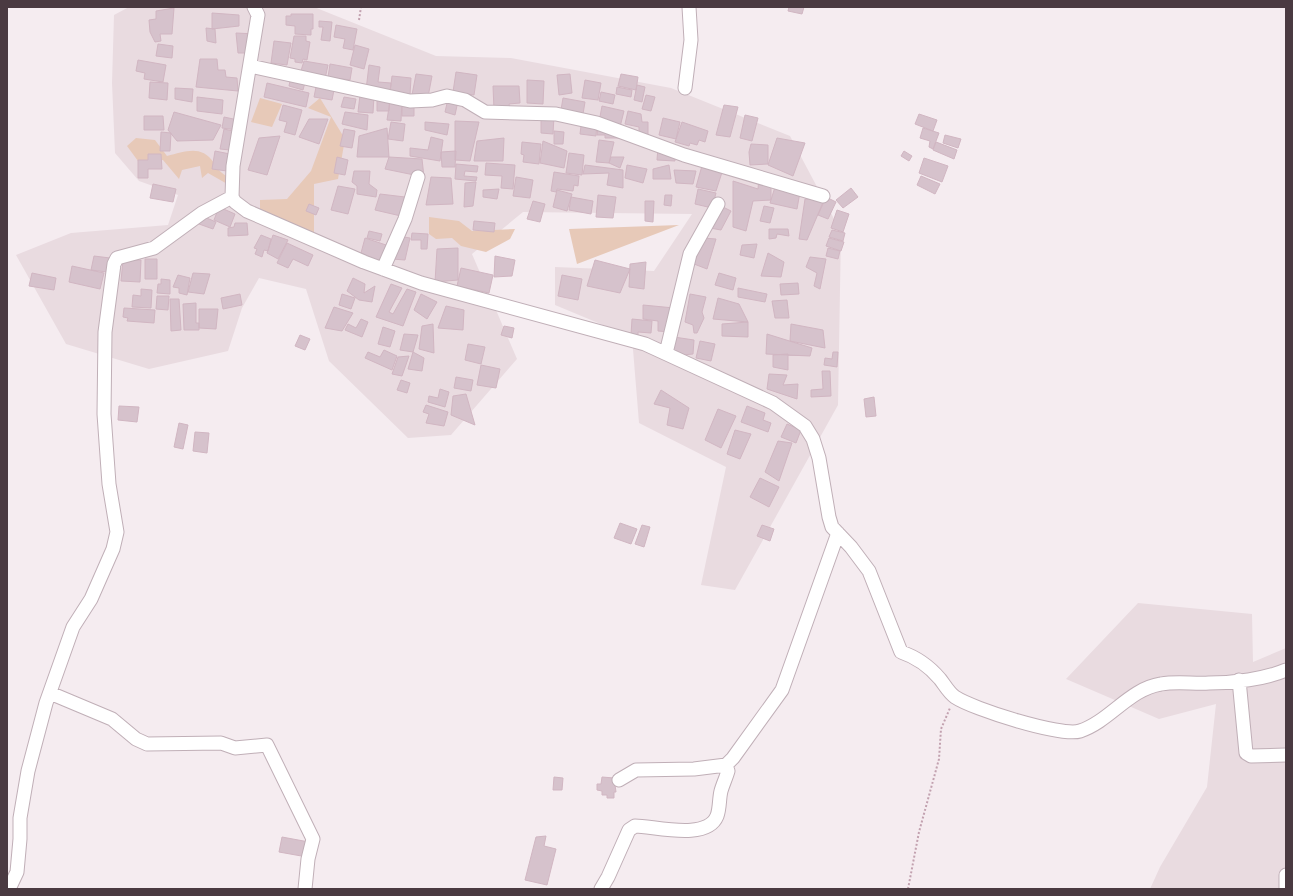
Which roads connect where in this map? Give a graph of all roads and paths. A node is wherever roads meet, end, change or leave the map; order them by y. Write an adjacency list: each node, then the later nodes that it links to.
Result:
1 (254, 7): 5 (street)
2 (361, 7): 4 (path)
3 (689, 7): 6 (street)
4 (359, 20)
5 (250, 66): 8 (street); 9 (street)
6 (685, 88)
7 (418, 177): 11 (street)
8 (823, 196)
9 (232, 197): 11 (street); 16 (street)
10 (718, 204): 12 (street)
11 (383, 269): 12 (street)
12 (666, 353): 13 (street)
13 (840, 535): 17 (street); 19 (street)
14 (1286, 670): 15 (street)
15 (1239, 680): 17 (street); 18 (street)
16 (50, 692): 22 (street); 23 (street)
17 (954, 697): 25 (path)
18 (1286, 754)
19 (726, 765): 20 (street); 24 (street)
20 (619, 780)
21 (1286, 875): 26 (street)
22 (9, 889)
23 (305, 889)
24 (601, 889)
25 (908, 889)
26 (1286, 889)

